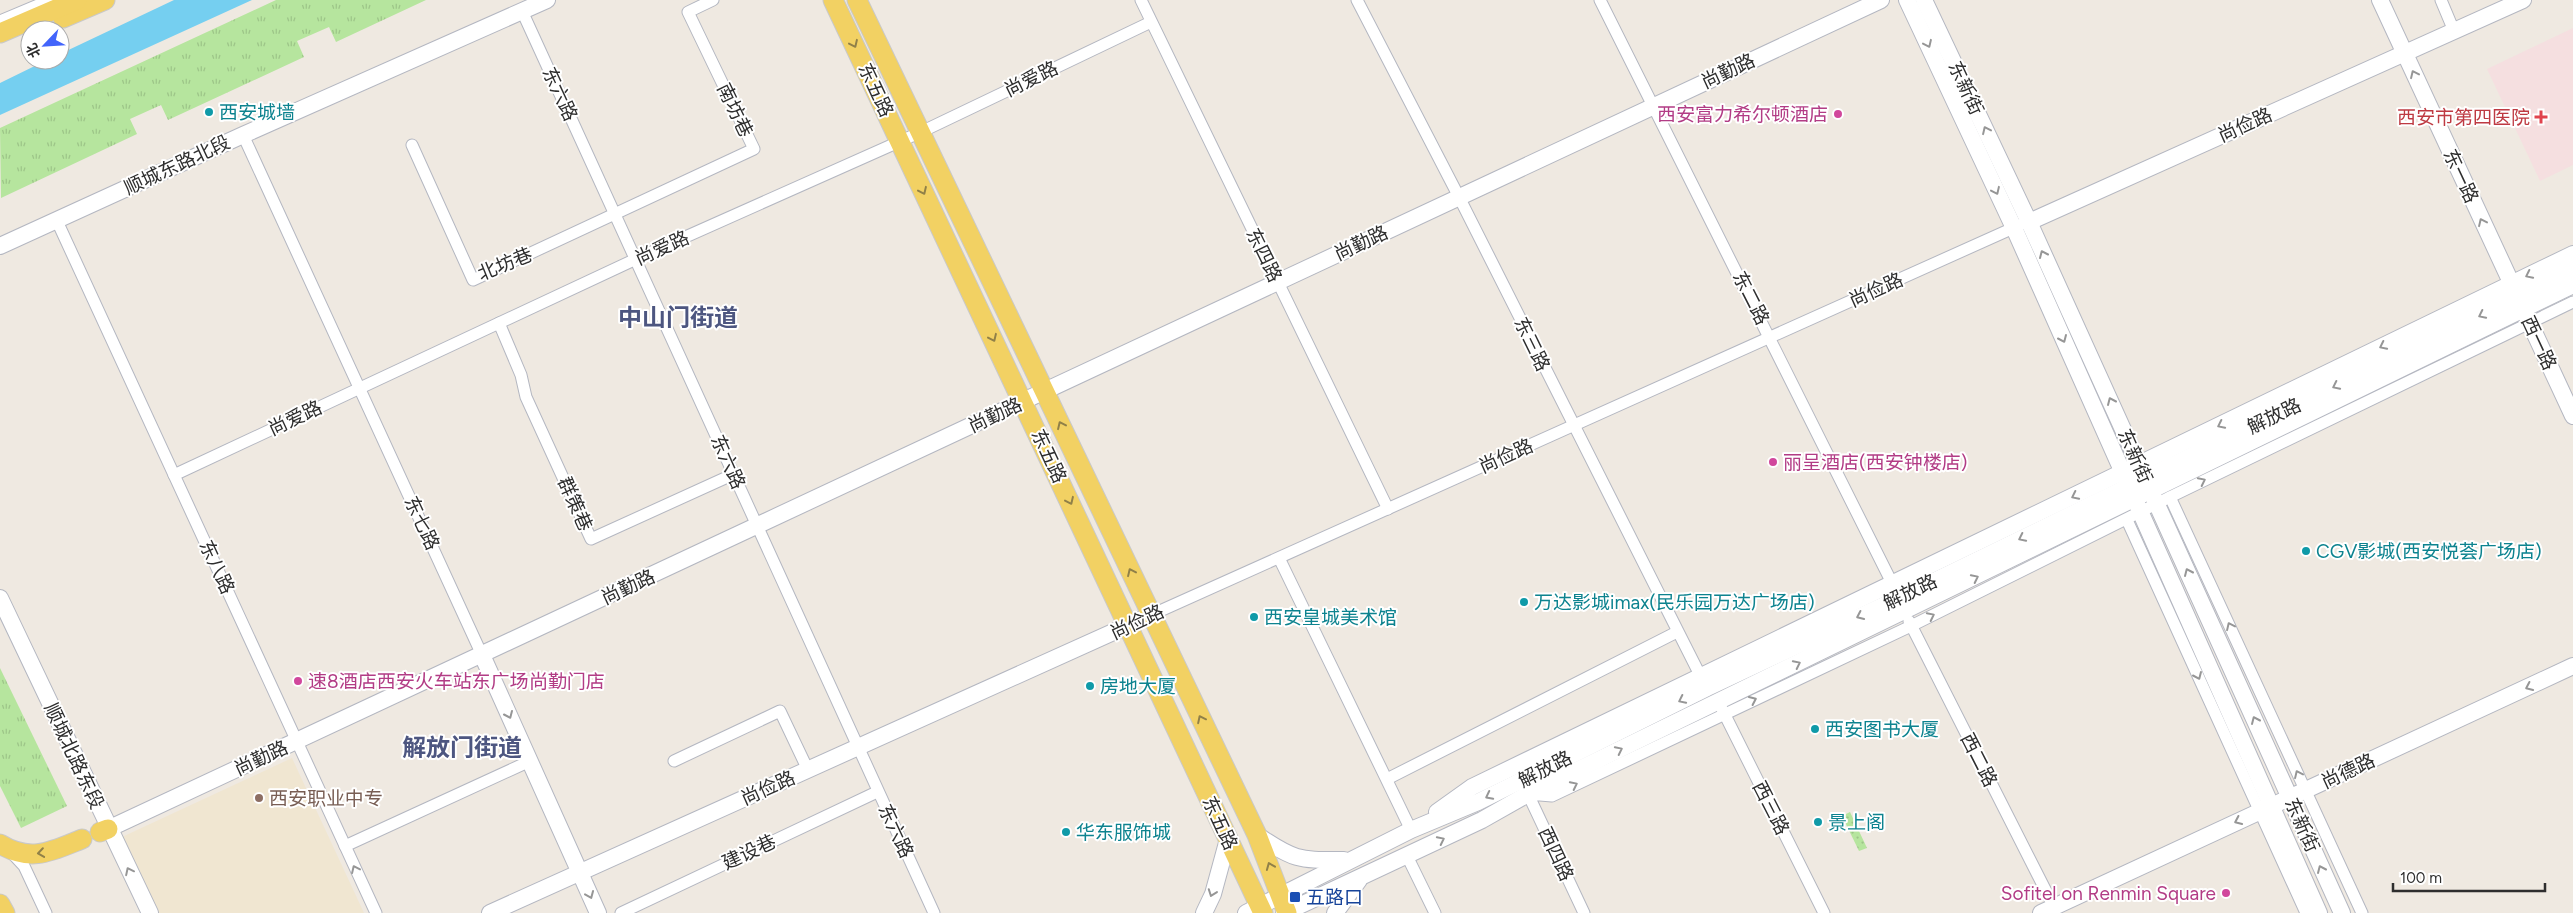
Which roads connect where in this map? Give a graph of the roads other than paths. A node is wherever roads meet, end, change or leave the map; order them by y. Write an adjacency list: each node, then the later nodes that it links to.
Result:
1 (50, 0): 19 (street)
2 (77, 0): 22 (main road)
3 (105, 0): 18 (main road)
4 (547, 0): 17 (street, 顺城东路北段)
5 (713, 0): 32 (street, 南坊巷)
6 (833, 0): 29 (main road, 东五路, one-way to 29)
7 (858, 0): 27 (main road, 东五路)
8 (1140, 0): 20 (street, 东四路)
9 (1357, 0): 31 (street, 东三路)
10 (1600, 0): 26 (street, 东二路)
11 (1881, 0): 26 (street, 尚勤路)
12 (1907, 0): 34 (street, 东新街, one-way to 34)
13 (1924, 0): 34 (street, 东新街, one-way to 13)
14 (2380, 0): 25 (street, 东一路)
15 (2441, 0): 21 (street)
16 (2523, 0): 21 (street, 尚俭路)
17 (522, 11): 28 (street, 顺城东路北段); 32 (street, 东六路)
18 (60, 20)
19 (0, 21)
20 (1151, 22): 27 (street, 尚爱路); 39 (street, 东四路)
21 (2454, 31): 25 (street, 尚俭路)
22 (0, 33)
23 (20, 37): 24 (main road)
24 (0, 46)
25 (2404, 54): 34 (street, 尚俭路); 42 (street, 东一路, one-way to 25)
26 (1654, 106): 31 (street, 尚勤路); 44 (street, 东二路)
27 (921, 132): 29 (street, 尚爱路); 46 (main road, 东五路)
28 (243, 135): 33 (street, 顺城东路北段); 45 (street, 东七路)
29 (900, 141): 37 (street, 尚爱路); 47 (main road, 东五路, one-way to 47)
30 (412, 145): 32 (street, 北坊巷)
31 (1459, 197): 39 (street, 尚勤路); 49 (street, 东三路)
32 (616, 215): 37 (street, 东六路)
33 (57, 221): 35 (street, 顺城东路北段); 51 (street, 东八路)
34 (2021, 225): 44 (street, 尚俭路); 52 (street, 东新街, one-way to 34); 53 (street, 东新街, one-way to 53)
35 (0, 246)
36 (2573, 254): 42 (street, one-way to 42)
37 (636, 259): 43 (street, 尚爱路); 50 (street, 东六路)
38 (2573, 270): 42 (street, 解放路)
39 (1278, 282): 46 (street, 尚勤路); 54 (street, 东四路)
40 (2573, 285): 42 (street, 解放路)
41 (2573, 302): 42 (street)
42 (2520, 304): 48 (street, 西一路); 52 (street, 解放路); 52 (street, one-way to 42)
43 (499, 323): 45 (street, 尚爱路); 50 (street, 群策巷)
44 (1770, 338): 49 (street, 尚俭路); 58 (street, 东二路)
45 (360, 388): 51 (street, 尚爱路); 62 (street, 东七路)
46 (1046, 391): 47 (street, 尚勤路); 59 (main road, 东五路, one-way to 46)
47 (1023, 402): 55 (street, 尚勤路); 60 (main road, 东五路, one-way to 60)
48 (2573, 416)
49 (1573, 426): 54 (street, 尚俭路); 61 (street, 东三路)
50 (734, 474): 55 (street, 东六路)
51 (174, 475): 66 (street, 东八路)
52 (2152, 487): 53 (street, 解放路); 53 (street); 74 (street, one-way to 52); 77 (street, 东新街, one-way to 52)
53 (2131, 498): 58 (street, 解放路); 58 (street, one-way to 58); 78 (street, 东新街, one-way to 78)
54 (1388, 509): 56 (street, 尚俭路)
55 (757, 526): 62 (street, 尚勤路); 67 (street, 东六路)
56 (1280, 558): 59 (street, 尚俭路); 73 (street)
57 (0, 598): 79 (street, 顺城北路东段)
58 (1902, 605): 64 (street, 解放路, one-way to 64); 65 (street, 解放路, one-way to 58); 92 (street, 西二路)
59 (1151, 615): 60 (street, 尚俭路); 81 (main road, 东五路, one-way to 59)
60 (1127, 627): 67 (street, 尚俭路); 83 (main road, 东五路)
61 (1677, 632): 64 (street, 东三路); 73 (street)
62 (482, 655): 66 (street, 尚勤路); 69 (street, 东七路, one-way to 69)
63 (2573, 666): 74 (street, 尚德路, one-way to 74)
64 (1704, 682): 68 (street); 71 (street, 解放路, one-way to 71)
65 (1721, 708): 76 (street, 解放路, one-way to 65); 106 (street, 西三路)
66 (297, 742): 79 (street, 尚勤路); 84 (street, 东八路)
67 (858, 748): 72 (street, 尚俭路); 75 (street, 东六路)
68 (1531, 759): 71 (street); 80 (street)
69 (530, 761): 84 (street); 88 (street, 东七路)
70 (674, 761): 72 (street)
71 (1553, 764): 80 (street, 解放路, one-way to 80)
72 (808, 770): 88 (street, 尚俭路)
73 (1387, 779): 80 (street)
74 (2306, 790): 77 (street, 尚德路); 110 (street)
75 (878, 792): 100 (street, 建设巷); 101 (street, 东六路)
76 (1528, 794): 86 (street, 解放路, one-way to 76); 105 (street, 西四路)
77 (2289, 797): 78 (street, 尚德路); 109 (street, 东新街, one-way to 77)
78 (2265, 808): 92 (street, 尚德路, one-way to 92); 107 (street); 108 (street, 东新街)
79 (104, 830): 96 (street, 顺城北路东段, one-way to 79)
80 (1411, 830): 87 (street, 解放路)
81 (1257, 835): 87 (street); 91 (main road, 东五路, one-way to 81)
82 (82, 839): 85 (main road, one-way to 85)
83 (1228, 839): 93 (main road, 东五路); 102 (street, one-way to 102)
84 (345, 846): 97 (street, 东八路, one-way to 84)
85 (4, 847): 95 (street)
86 (1407, 856): 89 (street, 解放路); 104 (street)
87 (1349, 860): 91 (street, 解放路)
88 (581, 872): 98 (street, 尚俭路); 99 (street, 东七路, one-way to 99)
89 (1361, 877): 91 (street, 解放路); 103 (street)
90 (0, 904): 94 (main road)
91 (1284, 908): 93 (street, 解放路)
92 (2048, 910)
93 (1256, 911)
94 (5, 913)
95 (46, 913)
96 (150, 913)
97 (376, 913)
98 (490, 913)
99 (598, 913)
100 (621, 913)
101 (934, 913)
102 (1204, 913)
103 (1335, 913)
104 (1435, 913)
105 (1584, 913)
106 (1824, 913)
107 (2306, 913)
108 (2319, 913)
109 (2342, 913)
110 (2362, 913)

